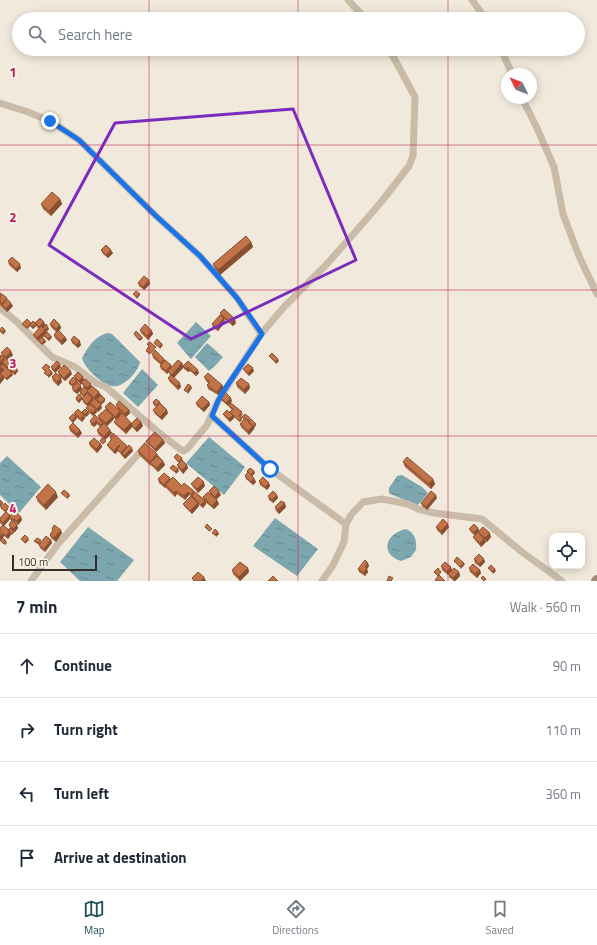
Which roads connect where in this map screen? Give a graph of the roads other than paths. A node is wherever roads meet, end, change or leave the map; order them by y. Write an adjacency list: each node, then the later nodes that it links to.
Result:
1 (348, 0): 3 (street)
2 (472, 0): 4 (street)
3 (359, 12)
4 (481, 12)
5 (393, 56): 12 (street)
6 (504, 56): 7 (street)
7 (509, 68)
8 (0, 103): 12 (street)
9 (525, 104): 10 (street)
10 (597, 294)
11 (0, 308): 14 (street)
12 (262, 334): 13 (street)
13 (212, 416): 14 (street); 15 (street)
14 (158, 432): 16 (street)
15 (346, 524): 17 (street); 18 (street)
16 (31, 581)
17 (322, 581)
18 (562, 581)

